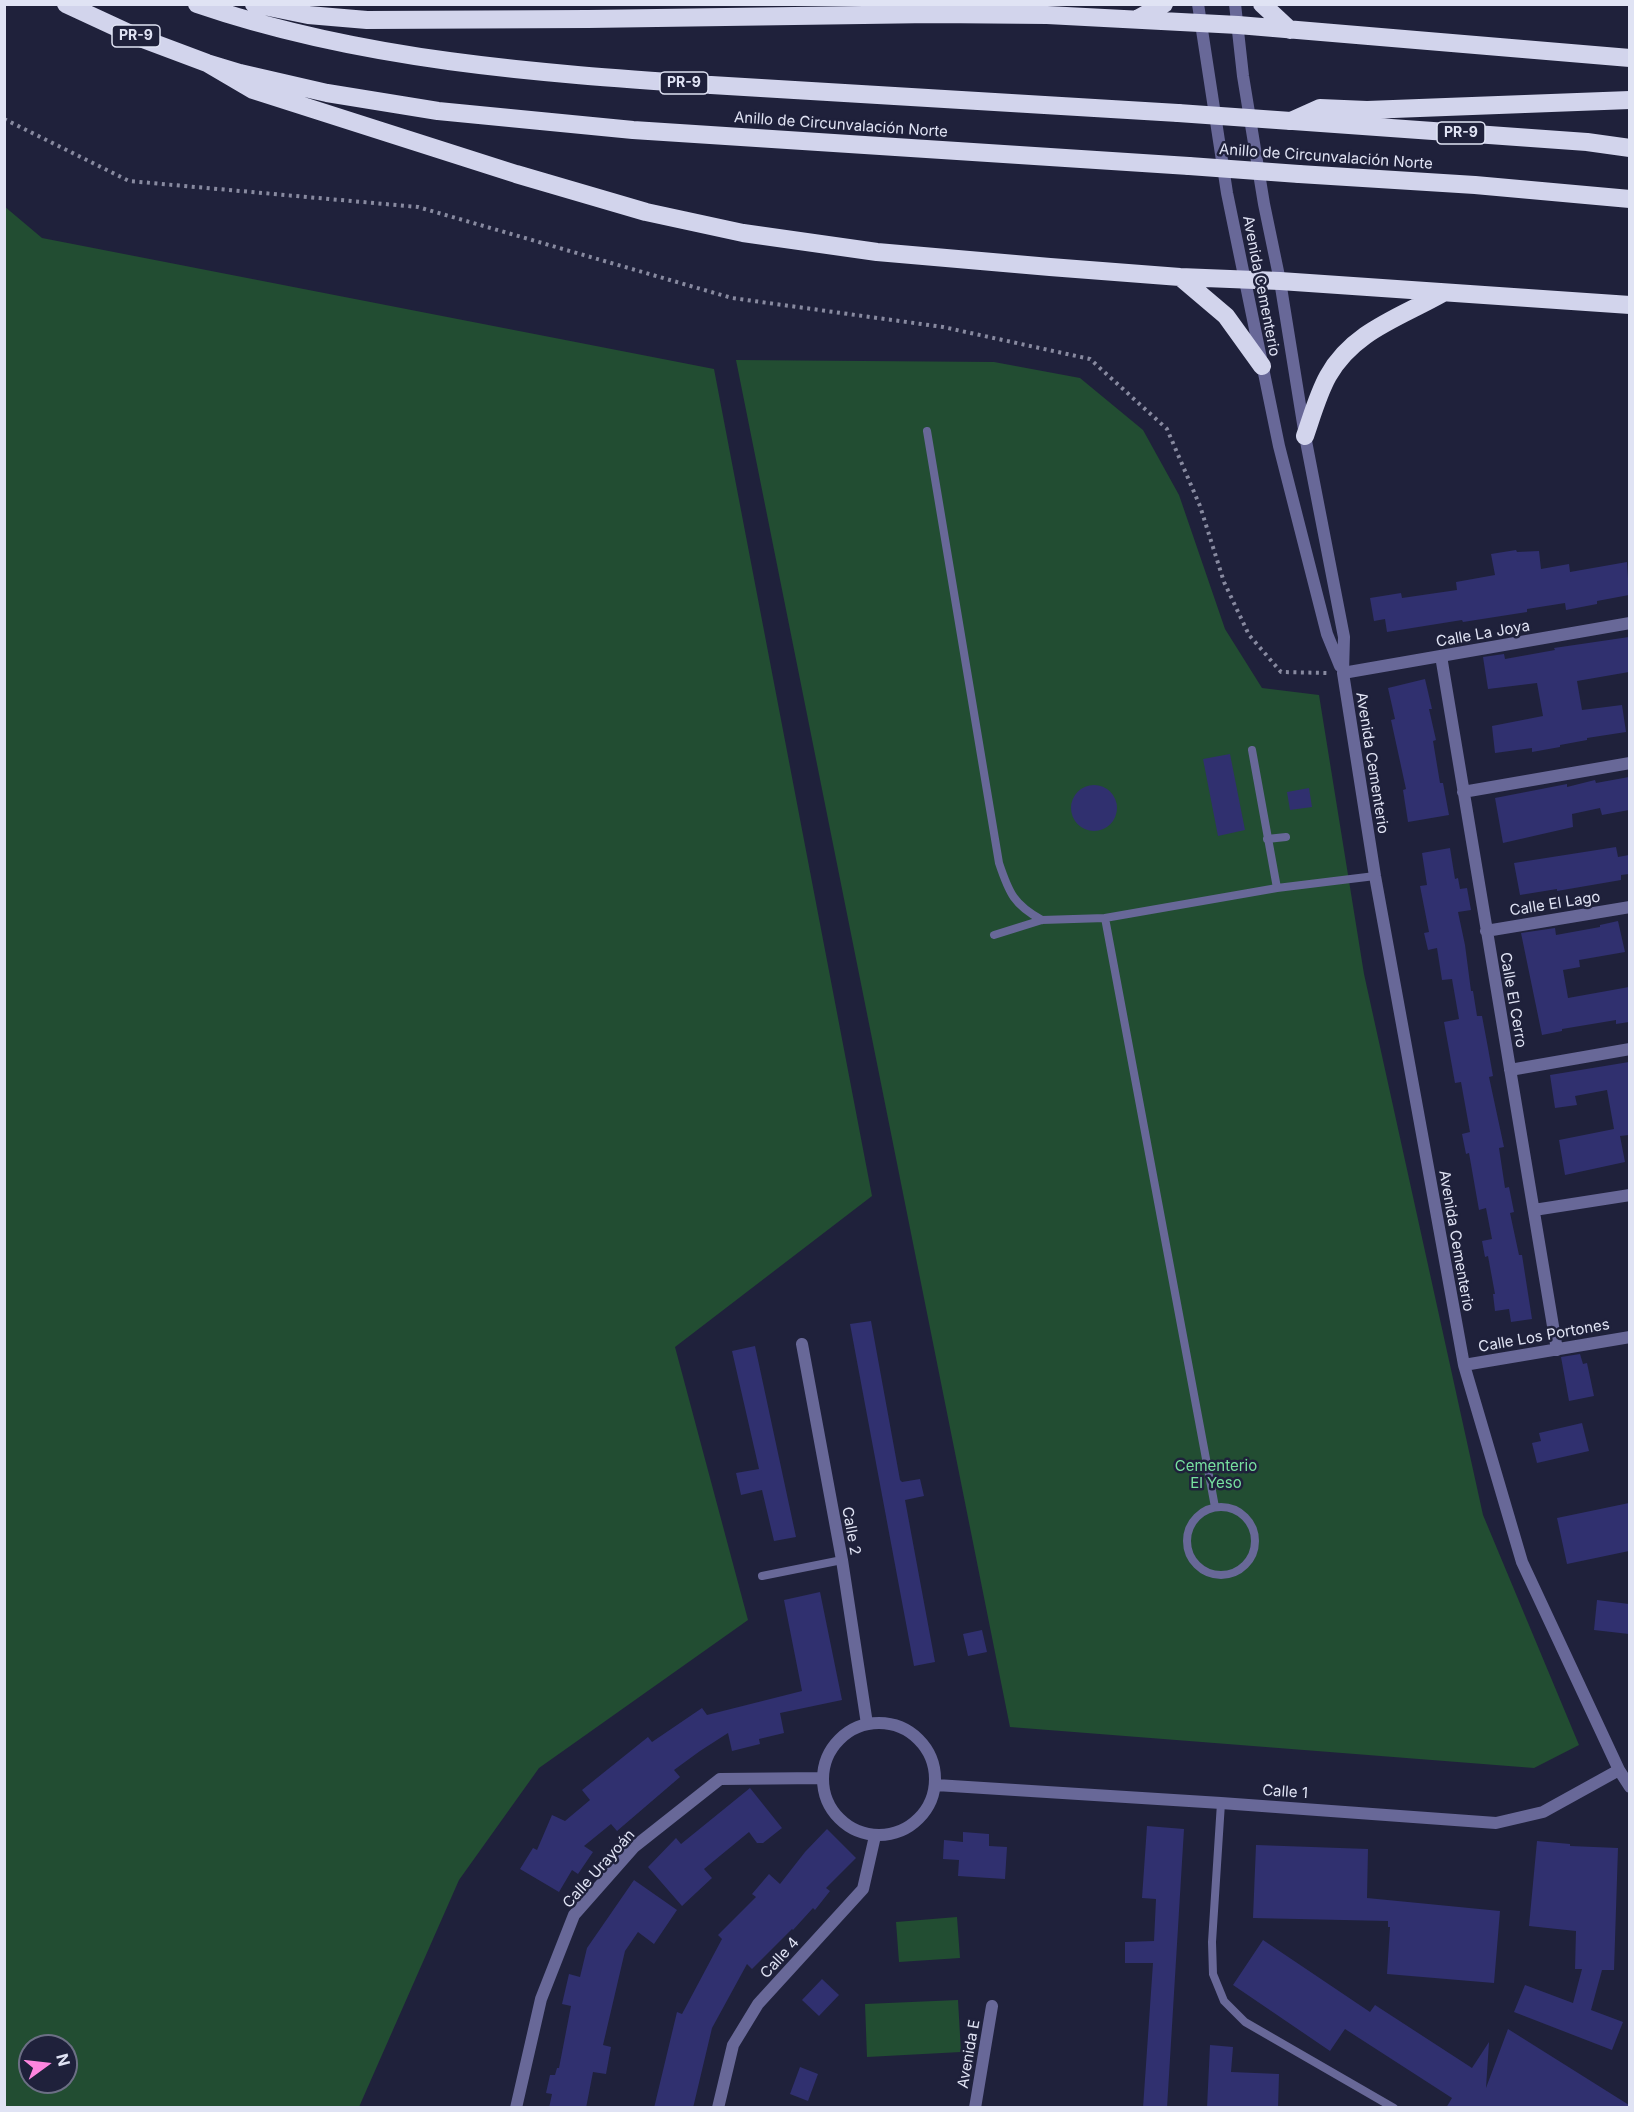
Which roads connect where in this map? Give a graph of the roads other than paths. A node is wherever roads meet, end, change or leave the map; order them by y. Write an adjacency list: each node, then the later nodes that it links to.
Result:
1 (66, 4): 13 (highway, Anillo de Circunvalación Norte / PR-9)
2 (197, 4): 15 (highway, Anillo de Circunvalación Norte / PR-9, bridge)
3 (254, 4): 8 (highway)
4 (1164, 4): 8 (highway)
5 (1198, 4): 9 (street, Avenida Cementerio)
6 (1235, 4): 10 (street, Avenida Cementerio)
7 (1262, 4): 11 (highway)
8 (1134, 21): 9 (highway)
9 (1200, 23): 10 (highway); 19 (street, Avenida Cementerio)
10 (1238, 25): 11 (highway); 20 (street, Avenida Cementerio)
11 (1290, 30): 12 (highway)
12 (1629, 58)
13 (207, 63): 17 (highway, Anillo de Circunvalación Norte / PR-9, bridge); 18 (highway)
14 (1629, 100): 15 (highway)
15 (1291, 121): 16 (highway, Anillo de Circunvalación Norte / PR-9)
16 (1629, 148)
17 (1629, 199)
18 (1180, 278): 19 (highway); 23 (highway)
19 (1246, 281): 20 (highway); 23 (street, Avenida Cementerio)
20 (1280, 281): 21 (highway); 25 (street, Avenida Cementerio)
21 (1443, 293): 22 (highway); 25 (highway)
22 (1629, 305)
23 (1262, 366): 28 (street, Avenida Cementerio)
24 (927, 431): 38 (lane)
25 (1305, 436): 28 (street, Avenida Cementerio)
26 (1629, 623): 27 (street, Calle La Joya)
27 (1441, 656): 28 (street, Calle La Joya); 31 (street, Calle El Cerro)
28 (1343, 673): 34 (street, Avenida Cementerio)
29 (1252, 750): 33 (lane)
30 (1629, 763): 31 (street)
31 (1463, 792): 39 (street, Calle El Cerro)
32 (1286, 837): 33 (lane)
33 (1267, 839): 35 (lane)
34 (1375, 876): 35 (lane); 48 (street, Avenida Cementerio)
35 (1277, 888): 37 (lane)
36 (1629, 907): 39 (street, Calle El Lago)
37 (1105, 918): 38 (lane); 49 (lane)
38 (1042, 920): 40 (lane)
39 (1486, 931): 42 (street, Calle El Cerro)
40 (994, 935)
41 (1629, 1049): 42 (street)
42 (1510, 1070): 44 (street, Calle El Cerro)
43 (1629, 1195): 44 (street)
44 (1534, 1210): 47 (street, Calle El Cerro)
45 (1629, 1337): 47 (street, Calle Los Portones)
46 (802, 1344): 50 (street, Calle 2)
47 (1557, 1350): 48 (street, Calle Los Portones)
48 (1464, 1365): 53 (street, Avenida Cementerio)
49 (1215, 1507): 49 (lane)
50 (842, 1560): 51 (lane); 52 (street, Calle 2)
51 (762, 1576)
52 (867, 1724): 54 (street); 55 (street)
53 (1619, 1770): 56 (street, Avenida Cementerio); 57 (street, Calle 1)
54 (823, 1778): 58 (street); 60 (street, Calle Urayoán)
55 (936, 1785): 57 (street, Calle 1); 58 (street)
56 (1629, 1787)
57 (1221, 1803): 63 (lane)
58 (875, 1836): 61 (street, Calle 4)
59 (992, 2006): 62 (street, Avenida E)
60 (516, 2108)
61 (718, 2108)
62 (975, 2108)
63 (1394, 2108)

